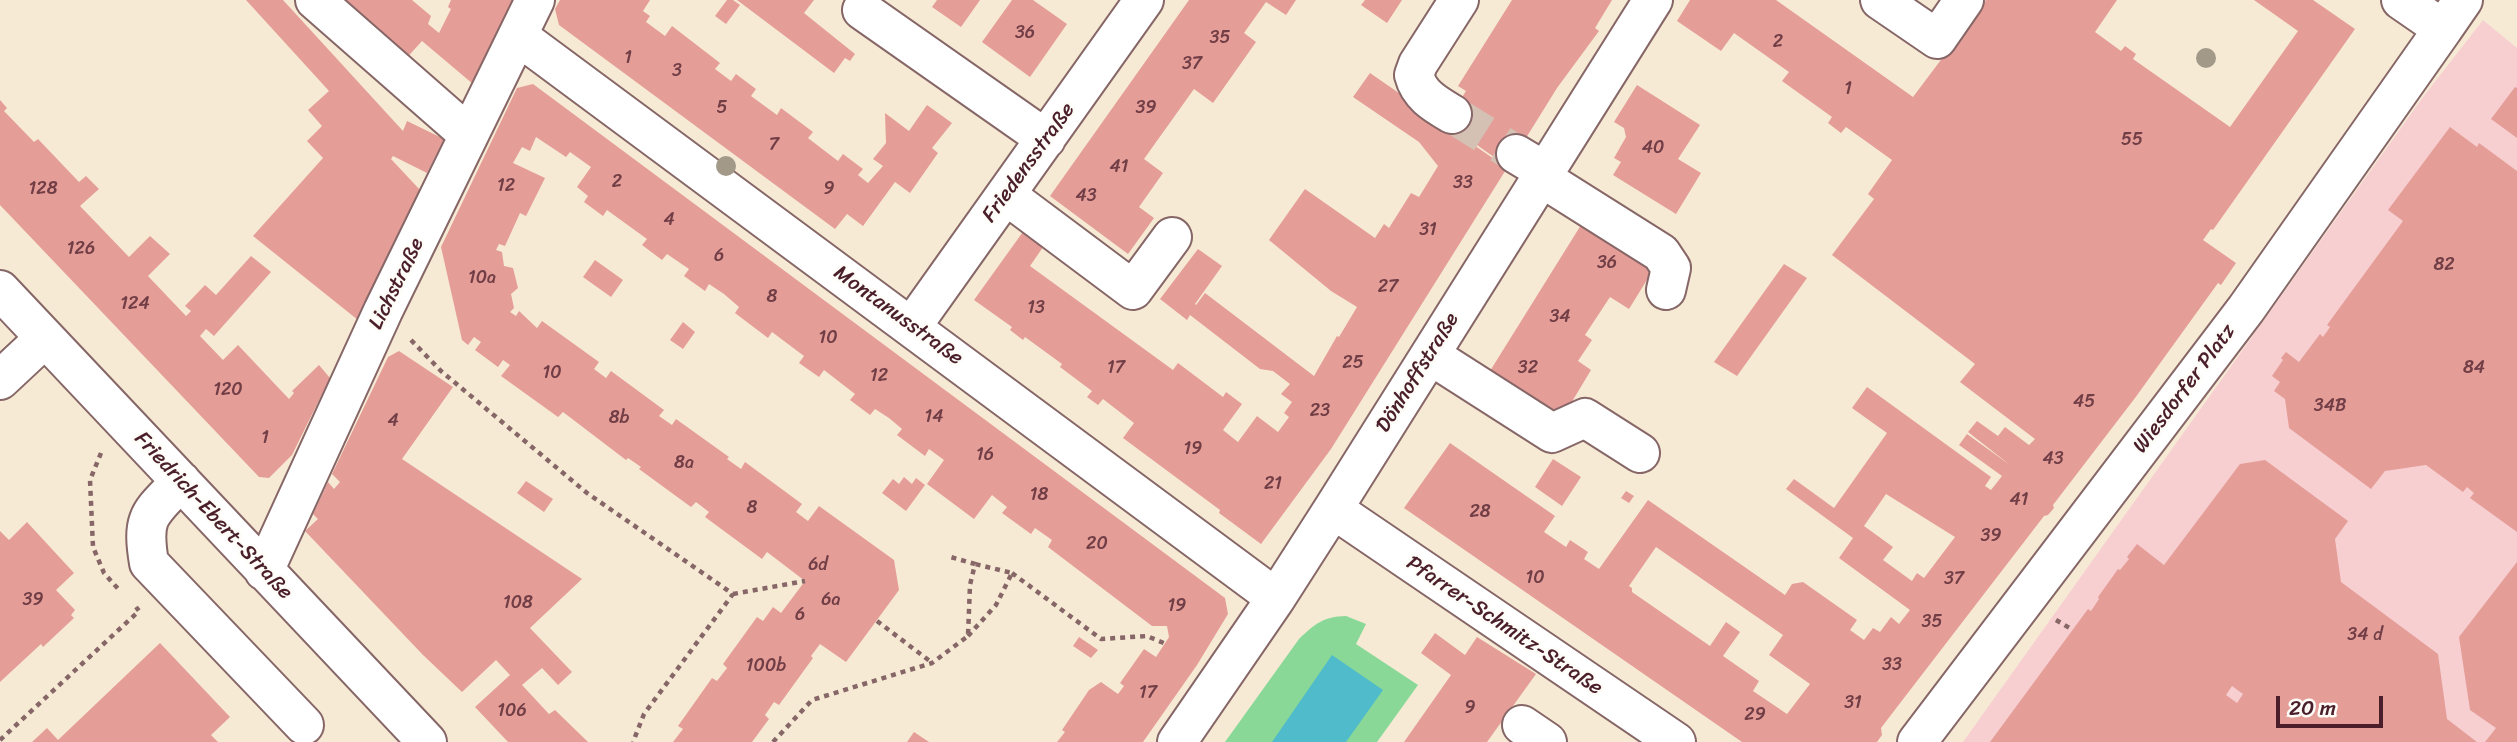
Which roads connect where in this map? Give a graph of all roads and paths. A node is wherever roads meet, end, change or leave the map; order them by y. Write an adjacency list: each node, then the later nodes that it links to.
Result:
1 (314, 0): 13 (street)
2 (535, 0): 11 (street, Lichstraße)
3 (1144, 0): 14 (street, Friedensstraße)
4 (1459, 0): 12 (street)
5 (1653, 0): 15 (street, Dönhoffstraße)
6 (1880, 0): 7 (street)
7 (1964, 0)
8 (2401, 0): 10 (street)
9 (862, 10): 14 (street)
10 (2453, 15): 49 (street, Wiesdorfer Platz)
11 (518, 36): 13 (street, Lichstraße); 21 (street, Montanusstraße)
12 (1452, 114)
13 (469, 135): 20 (street, Lichstraße)
14 (1046, 139): 16 (street, Friedensstraße)
15 (1535, 168): 19 (street); 23 (street, Dönhoffstraße)
16 (1006, 195): 17 (street); 21 (street, Friedensstraße)
17 (1172, 237)
18 (0, 290): 22 (street, Friedrich-Ebert-Straße)
19 (1666, 290)
20 (383, 312): 31 (street, Lichstraße); 35 (path)
21 (912, 326): 36 (street, Montanusstraße)
22 (46, 338): 24 (street); 27 (street, Friedrich-Ebert-Straße)
23 (1430, 355): 26 (street); 28 (street, Dönhoffstraße)
24 (0, 380)
25 (102, 451): 34 (path)
26 (1640, 453)
27 (181, 481): 31 (street, Friedrich-Ebert-Straße); 42 (street)
28 (1333, 509): 36 (street, Dönhoffstraße); 43 (street, Pfarrer-Schmitz-Straße)
29 (947, 556): 30 (path)
30 (975, 564): 32 (path); 39 (path)
31 (264, 571): 45 (street, Friedrich-Ebert-Straße)
32 (1012, 573): 39 (path); 40 (path)
33 (806, 581): 35 (path)
34 (121, 592)
35 (733, 594): 46 (path)
36 (1276, 597): 48 (street, Dönhoffstraße)
37 (130, 601): 44 (path)
38 (877, 621): 41 (path)
39 (968, 636): 41 (path)
40 (1166, 644)
41 (932, 663): 47 (path)
42 (297, 732)
43 (1658, 737)
44 (0, 740)
45 (427, 742)
46 (633, 742)
47 (773, 742)
48 (1177, 742)
49 (1917, 742)

